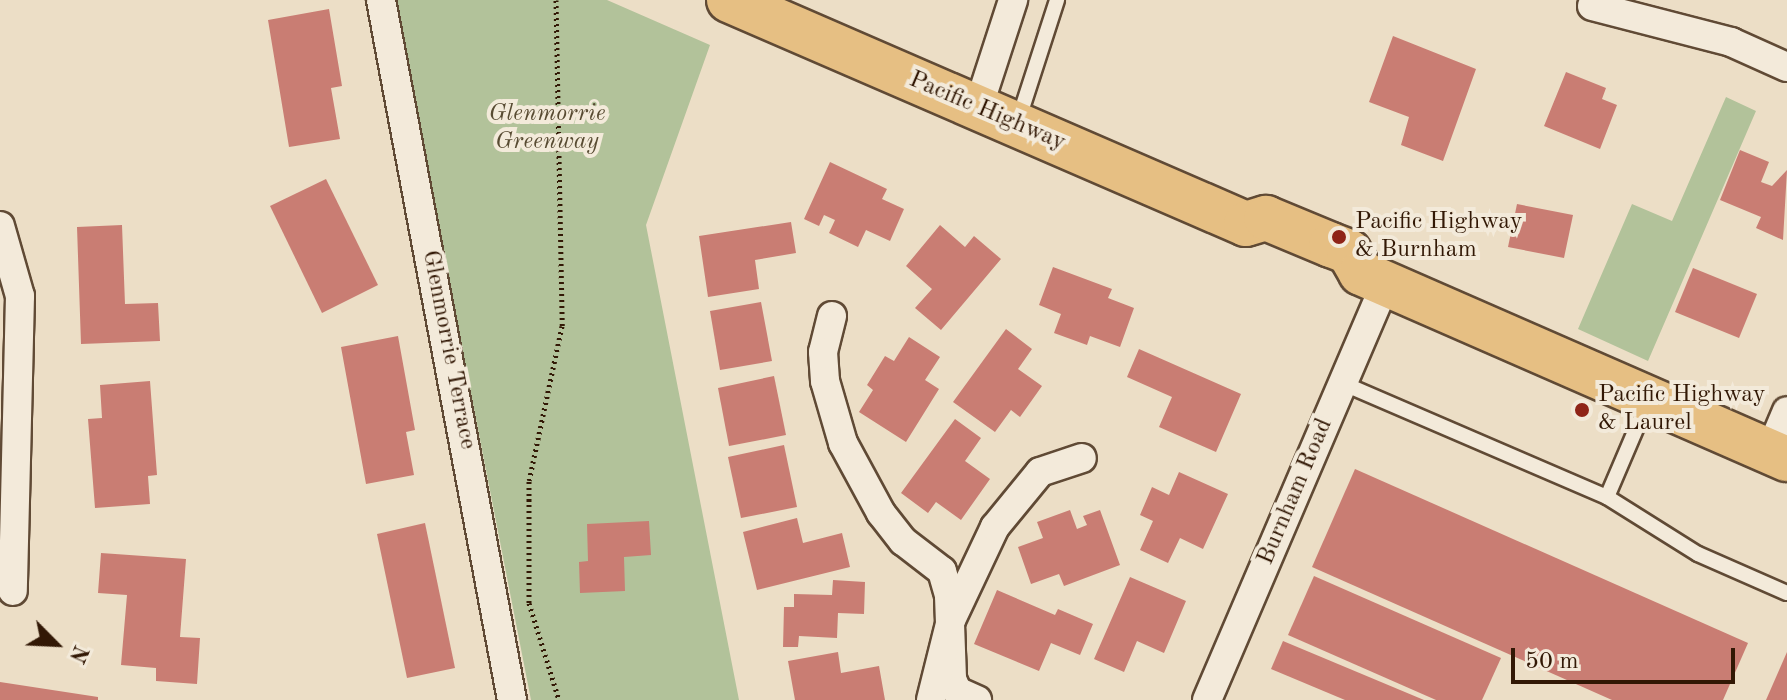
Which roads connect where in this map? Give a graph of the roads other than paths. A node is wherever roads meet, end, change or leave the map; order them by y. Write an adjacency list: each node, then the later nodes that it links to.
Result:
1 (381, 0): 20 (street, Glenmorrie Terrace)
2 (729, 0): 7 (main road, Pacific Highway)
3 (1013, 0): 7 (street)
4 (1057, 0): 7 (lane)
5 (1592, 6): 6 (street)
6 (1787, 67)
7 (997, 117): 9 (main road, Pacific Highway)
8 (0, 226): 17 (street)
9 (1373, 279): 11 (street, Burnham Road); 12 (main road, Pacific Highway)
10 (832, 316): 19 (street)
11 (1342, 383): 16 (lane); 23 (street, Burnham Road)
12 (1649, 399): 14 (main road, Pacific Highway); 16 (lane)
13 (1787, 411): 14 (street)
14 (1778, 455)
15 (1082, 458): 19 (street)
16 (1607, 497): 18 (lane)
17 (13, 591)
18 (1787, 593)
19 (951, 620): 21 (street); 22 (street)
20 (512, 700)
21 (931, 700)
22 (977, 700)
23 (1207, 700)

